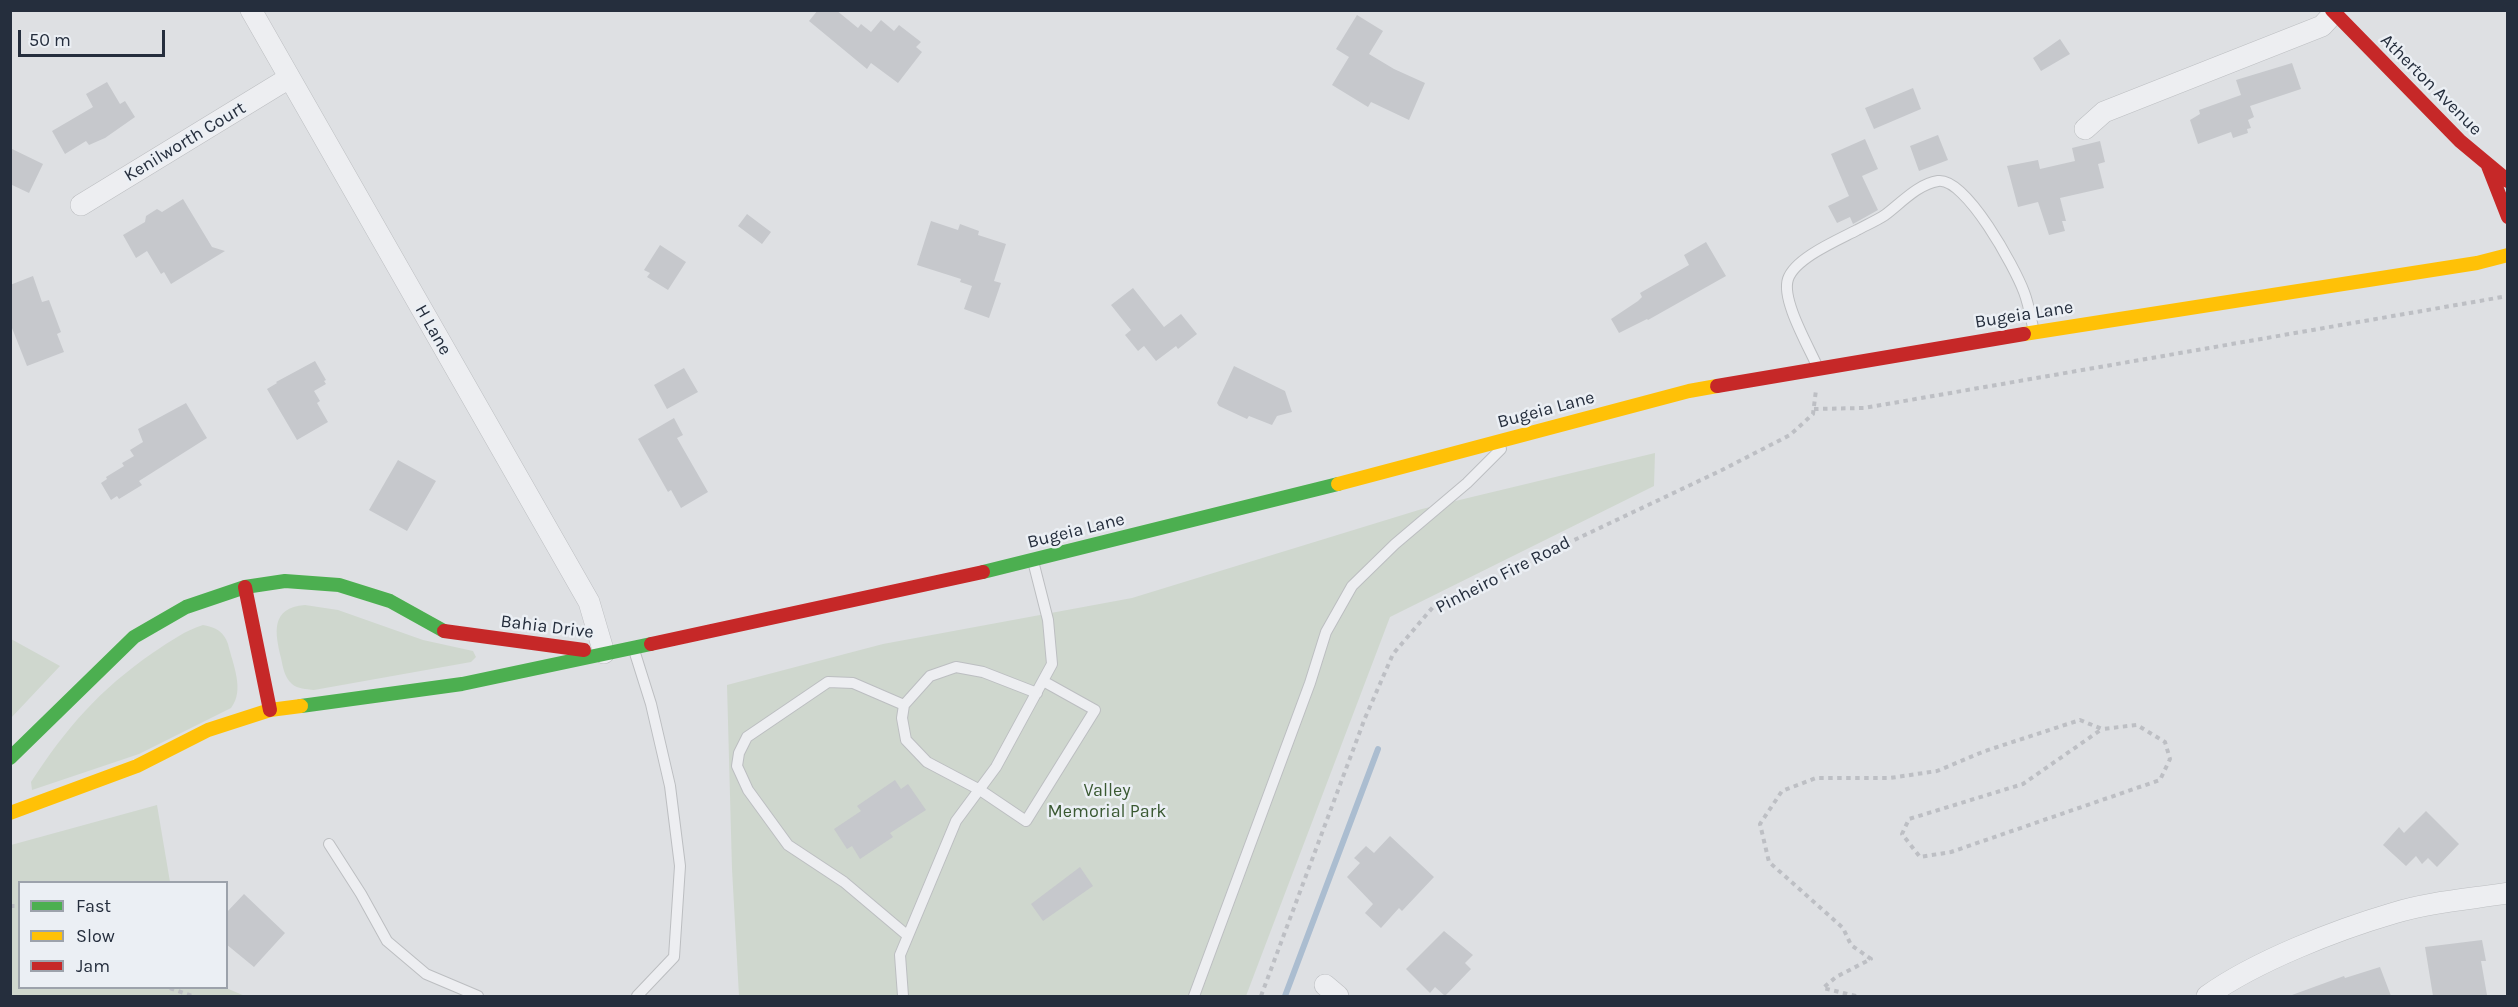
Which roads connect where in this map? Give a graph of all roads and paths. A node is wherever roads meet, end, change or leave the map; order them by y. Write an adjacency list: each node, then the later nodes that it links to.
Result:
1 (251, 10): 3 (street, H Lane)
2 (2334, 11): 4 (street); 5 (street, Atherton Avenue)
3 (289, 78): 7 (street, Kenilworth Court); 20 (street, H Lane)
4 (2085, 129)
5 (2487, 164): 6 (street, Atherton Avenue); 8 (street)
6 (2508, 181)
7 (81, 205)
8 (2508, 217)
9 (2508, 237): 11 (street)
10 (2508, 255): 11 (street, Bugeia Lane)
11 (2493, 259): 13 (street, Bugeia Lane)
12 (2508, 296): 15 (path)
13 (2034, 332): 14 (street, Bugeia Lane); 14 (lane)
14 (1819, 368): 15 (path); 16 (street, Bugeia Lane)
15 (1814, 409): 38 (path, Pinheiro Fire Road)
16 (1512, 438): 17 (street, Bugeia Lane); 37 (lane)
17 (1033, 561): 19 (street, Bugeia Lane); 21 (lane)
18 (244, 587): 20 (street, Bahia Drive); 24 (street); 26 (street, Bahia Drive)
19 (633, 647): 20 (street, Bugeia Lane); 35 (lane)
20 (604, 653): 24 (street, Bahia Drive)
21 (1044, 681): 22 (lane); 27 (lane)
22 (1037, 693): 23 (lane); 27 (lane)
23 (904, 705): 27 (lane); 31 (lane)
24 (270, 710): 28 (street, Bahia Drive)
25 (2102, 729): 25 (path); 39 (path)
26 (10, 758)
27 (980, 790): 31 (lane)
28 (10, 813)
29 (329, 844): 34 (lane)
30 (2508, 893): 40 (street)
31 (908, 936): 36 (lane)
32 (175, 989): 33 (path)
33 (192, 996)
34 (478, 996)
35 (637, 996)
36 (903, 996)
37 (1194, 996)
38 (1261, 996)
39 (1856, 996)
40 (2207, 996)

